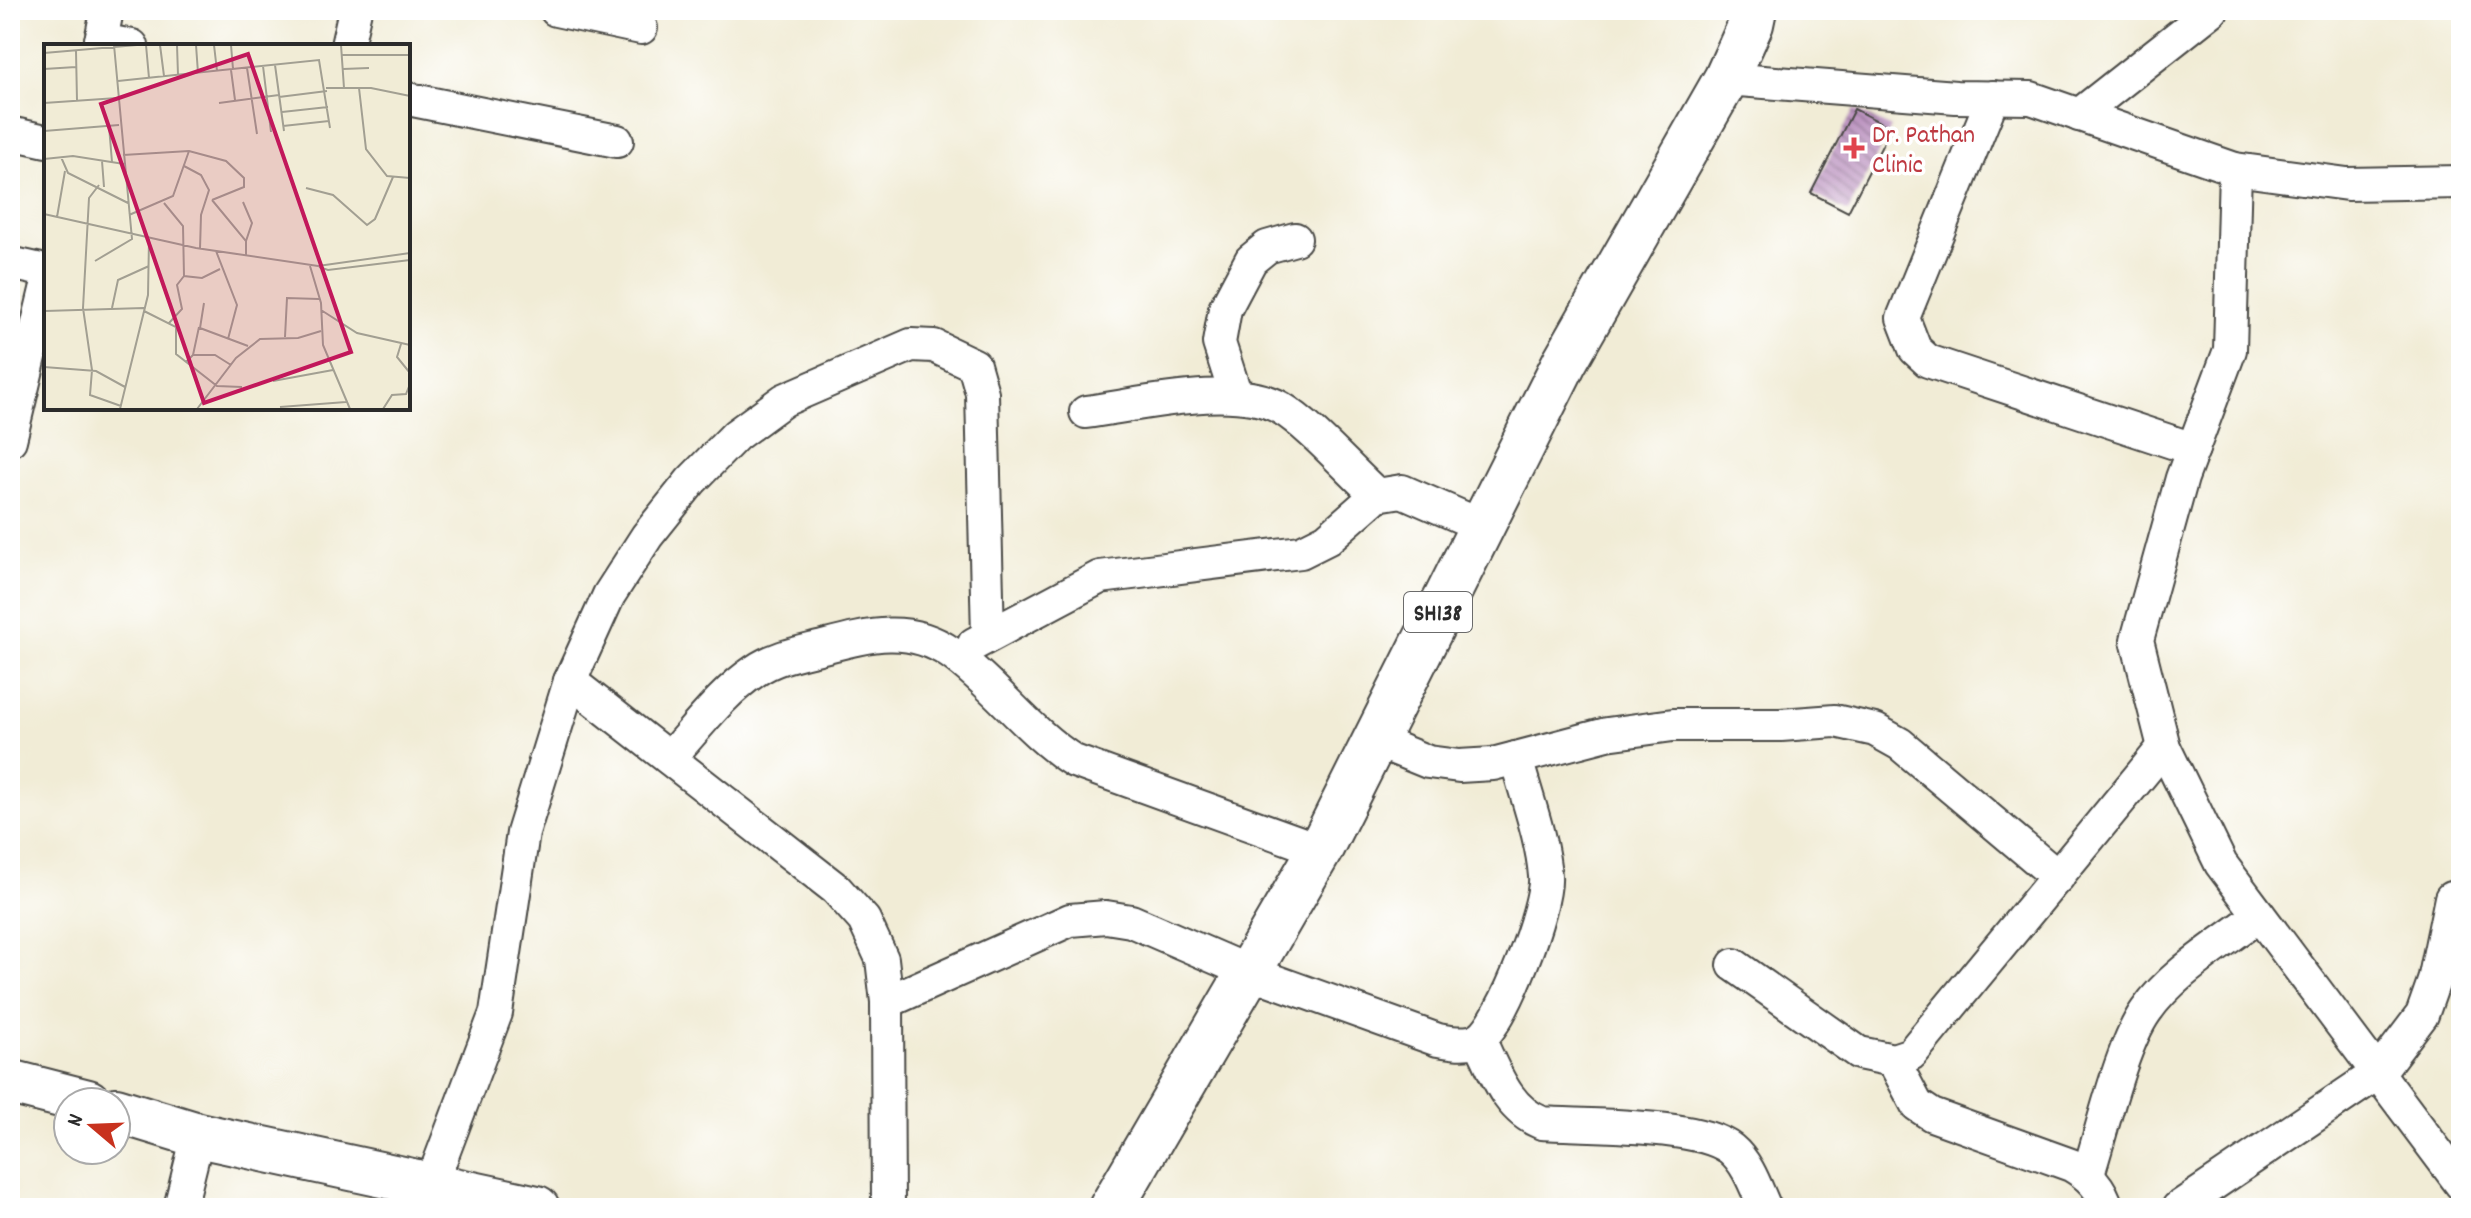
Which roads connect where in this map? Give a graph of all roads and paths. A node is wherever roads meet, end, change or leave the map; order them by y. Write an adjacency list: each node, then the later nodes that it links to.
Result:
1 (355, 10): 6 (street)
2 (556, 10): 5 (street)
3 (2212, 10): 10 (street)
4 (1757, 15): 7 (main road, SH138)
5 (641, 28)
6 (347, 44)
7 (1726, 79): 8 (street); 25 (main road, SH138)
8 (1993, 97): 10 (street); 23 (street)
9 (410, 99): 13 (street)
10 (2079, 115): 14 (street)
11 (10, 133): 12 (street)
12 (44, 141)
13 (617, 141)
14 (2235, 169): 15 (street); 23 (street)
15 (2461, 182)
16 (1295, 239): 20 (street)
17 (10, 263): 18 (street)
18 (44, 271)
19 (44, 298): 22 (street)
20 (1236, 396): 21 (street); 24 (street)
21 (1086, 412)
22 (12, 425)
23 (2193, 449): 30 (street)
24 (1377, 495): 25 (street); 26 (street)
25 (1482, 526): 29 (main road, SH138)
26 (988, 636): 27 (street); 28 (street)
27 (954, 655): 31 (street); 33 (street)
28 (570, 681): 31 (street); 49 (street)
29 (1374, 740): 32 (street); 33 (main road, SH138)
30 (2164, 747): 34 (street); 36 (street)
31 (669, 758): 39 (street)
32 (1516, 758): 34 (street); 40 (street)
33 (1320, 850): 38 (main road, SH138)
34 (2058, 877): 41 (street)
35 (2451, 898): 42 (street)
36 (2259, 915): 42 (street); 47 (street)
37 (1734, 965): 41 (street)
38 (1249, 972): 39 (street); 40 (street); 51 (main road, SH138)
39 (887, 1002): 53 (street)
40 (1479, 1039): 54 (street)
41 (1893, 1060): 47 (street)
42 (2378, 1073): 48 (street); 56 (street)
43 (10, 1082): 44 (main road)
44 (52, 1093)
45 (132, 1115): 46 (main road)
46 (198, 1135): 49 (main road); 52 (street)
47 (2088, 1174): 55 (street)
48 (2461, 1184)
49 (431, 1185): 50 (main road)
50 (512, 1205)
51 (1121, 1205)
52 (180, 1208)
53 (888, 1208)
54 (1765, 1208)
55 (2107, 1208)
56 (2178, 1208)

